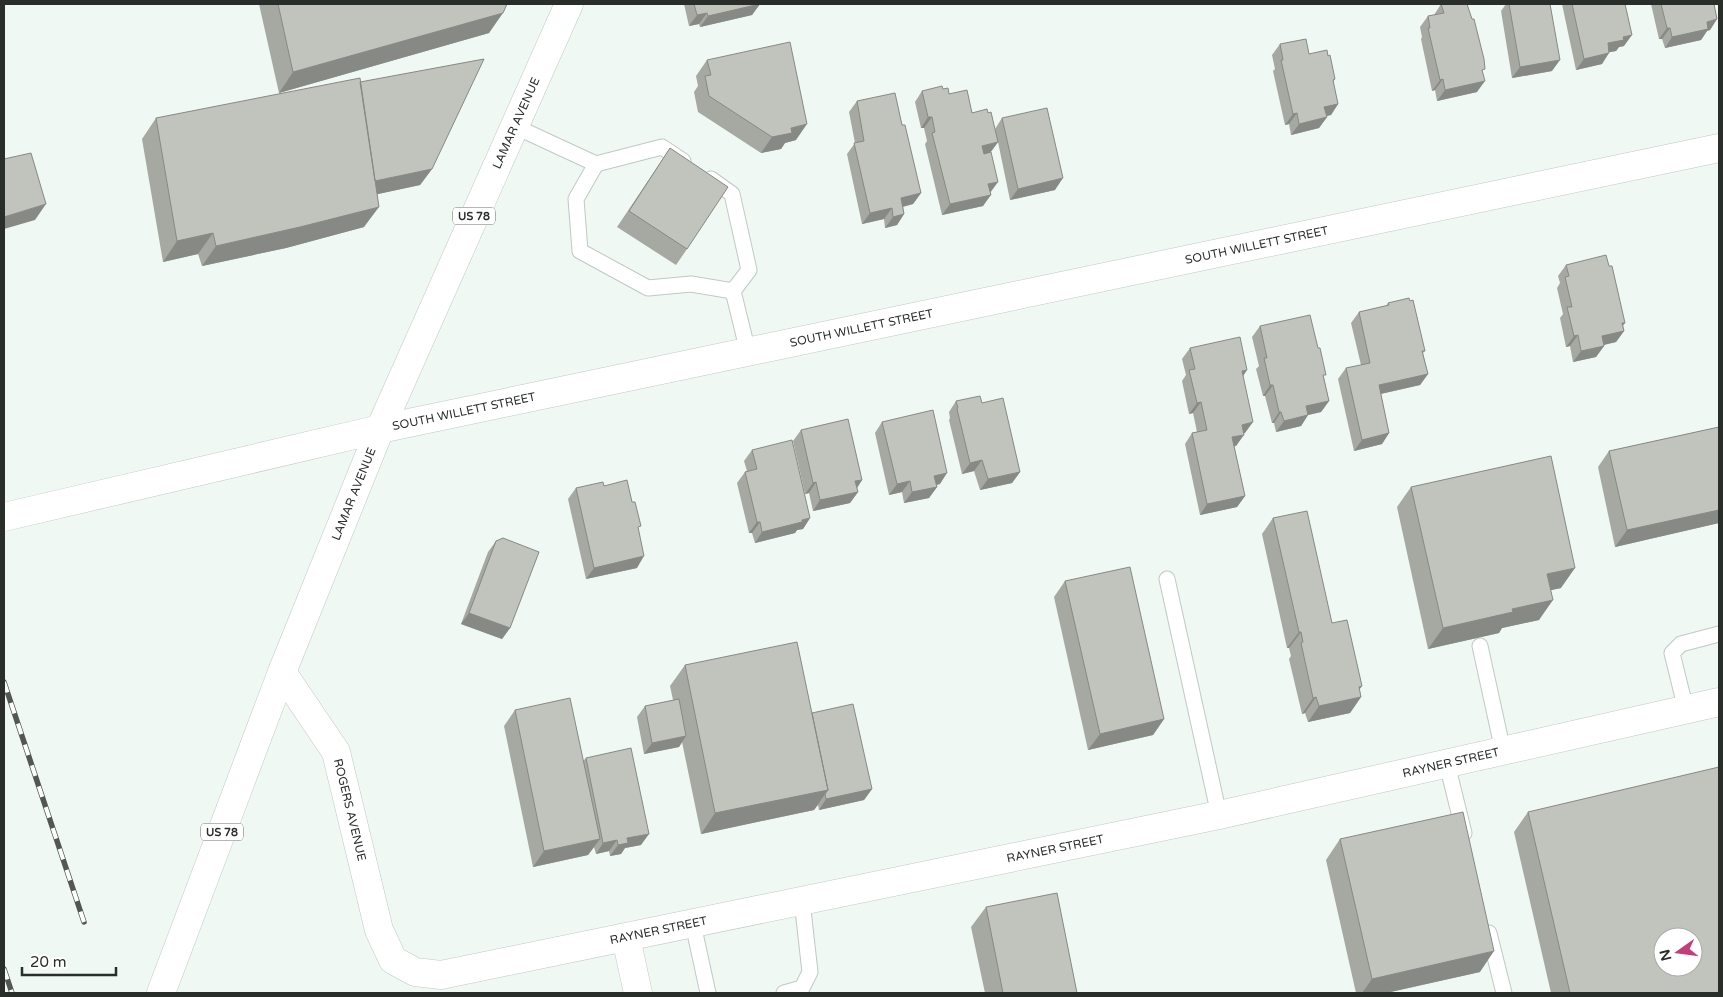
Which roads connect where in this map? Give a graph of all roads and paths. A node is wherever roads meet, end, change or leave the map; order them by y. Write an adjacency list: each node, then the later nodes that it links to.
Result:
1 (569, 4): 2 (street, LAMAR AVENUE / US 78)
2 (514, 126): 4 (lane); 7 (street, LAMAR AVENUE / US 78)
3 (1719, 148): 6 (street, SOUTH WILLETT STREET)
4 (596, 164): 5 (lane); 5 (lane)
5 (733, 292): 6 (lane)
6 (748, 352): 7 (street, SOUTH WILLETT STREET)
7 (380, 429): 8 (street, SOUTH WILLETT STREET); 12 (street, LAMAR AVENUE / US 78)
8 (4, 517)
9 (1167, 579): 17 (lane)
10 (1719, 634): 14 (lane)
11 (1480, 646): 15 (lane)
12 (282, 672): 23 (street, ROGERS AVENUE); 24 (street, LAMAR AVENUE / US 78)
13 (1719, 702): 14 (street, RAYNER STREET)
14 (1686, 710): 15 (street, RAYNER STREET)
15 (1503, 751): 16 (street, RAYNER STREET)
16 (1447, 764): 17 (street, RAYNER STREET); 18 (lane)
17 (1219, 815): 19 (street, RAYNER STREET)
18 (1467, 847)
19 (802, 902): 21 (street, RAYNER STREET); 27 (lane)
20 (1486, 920): 28 (lane)
21 (693, 924): 22 (street, RAYNER STREET); 26 (lane)
22 (626, 938): 23 (street, RAYNER STREET); 25 (street)
23 (393, 960)
24 (161, 993)
25 (638, 993)
26 (708, 993)
27 (784, 993)
28 (1504, 993)

